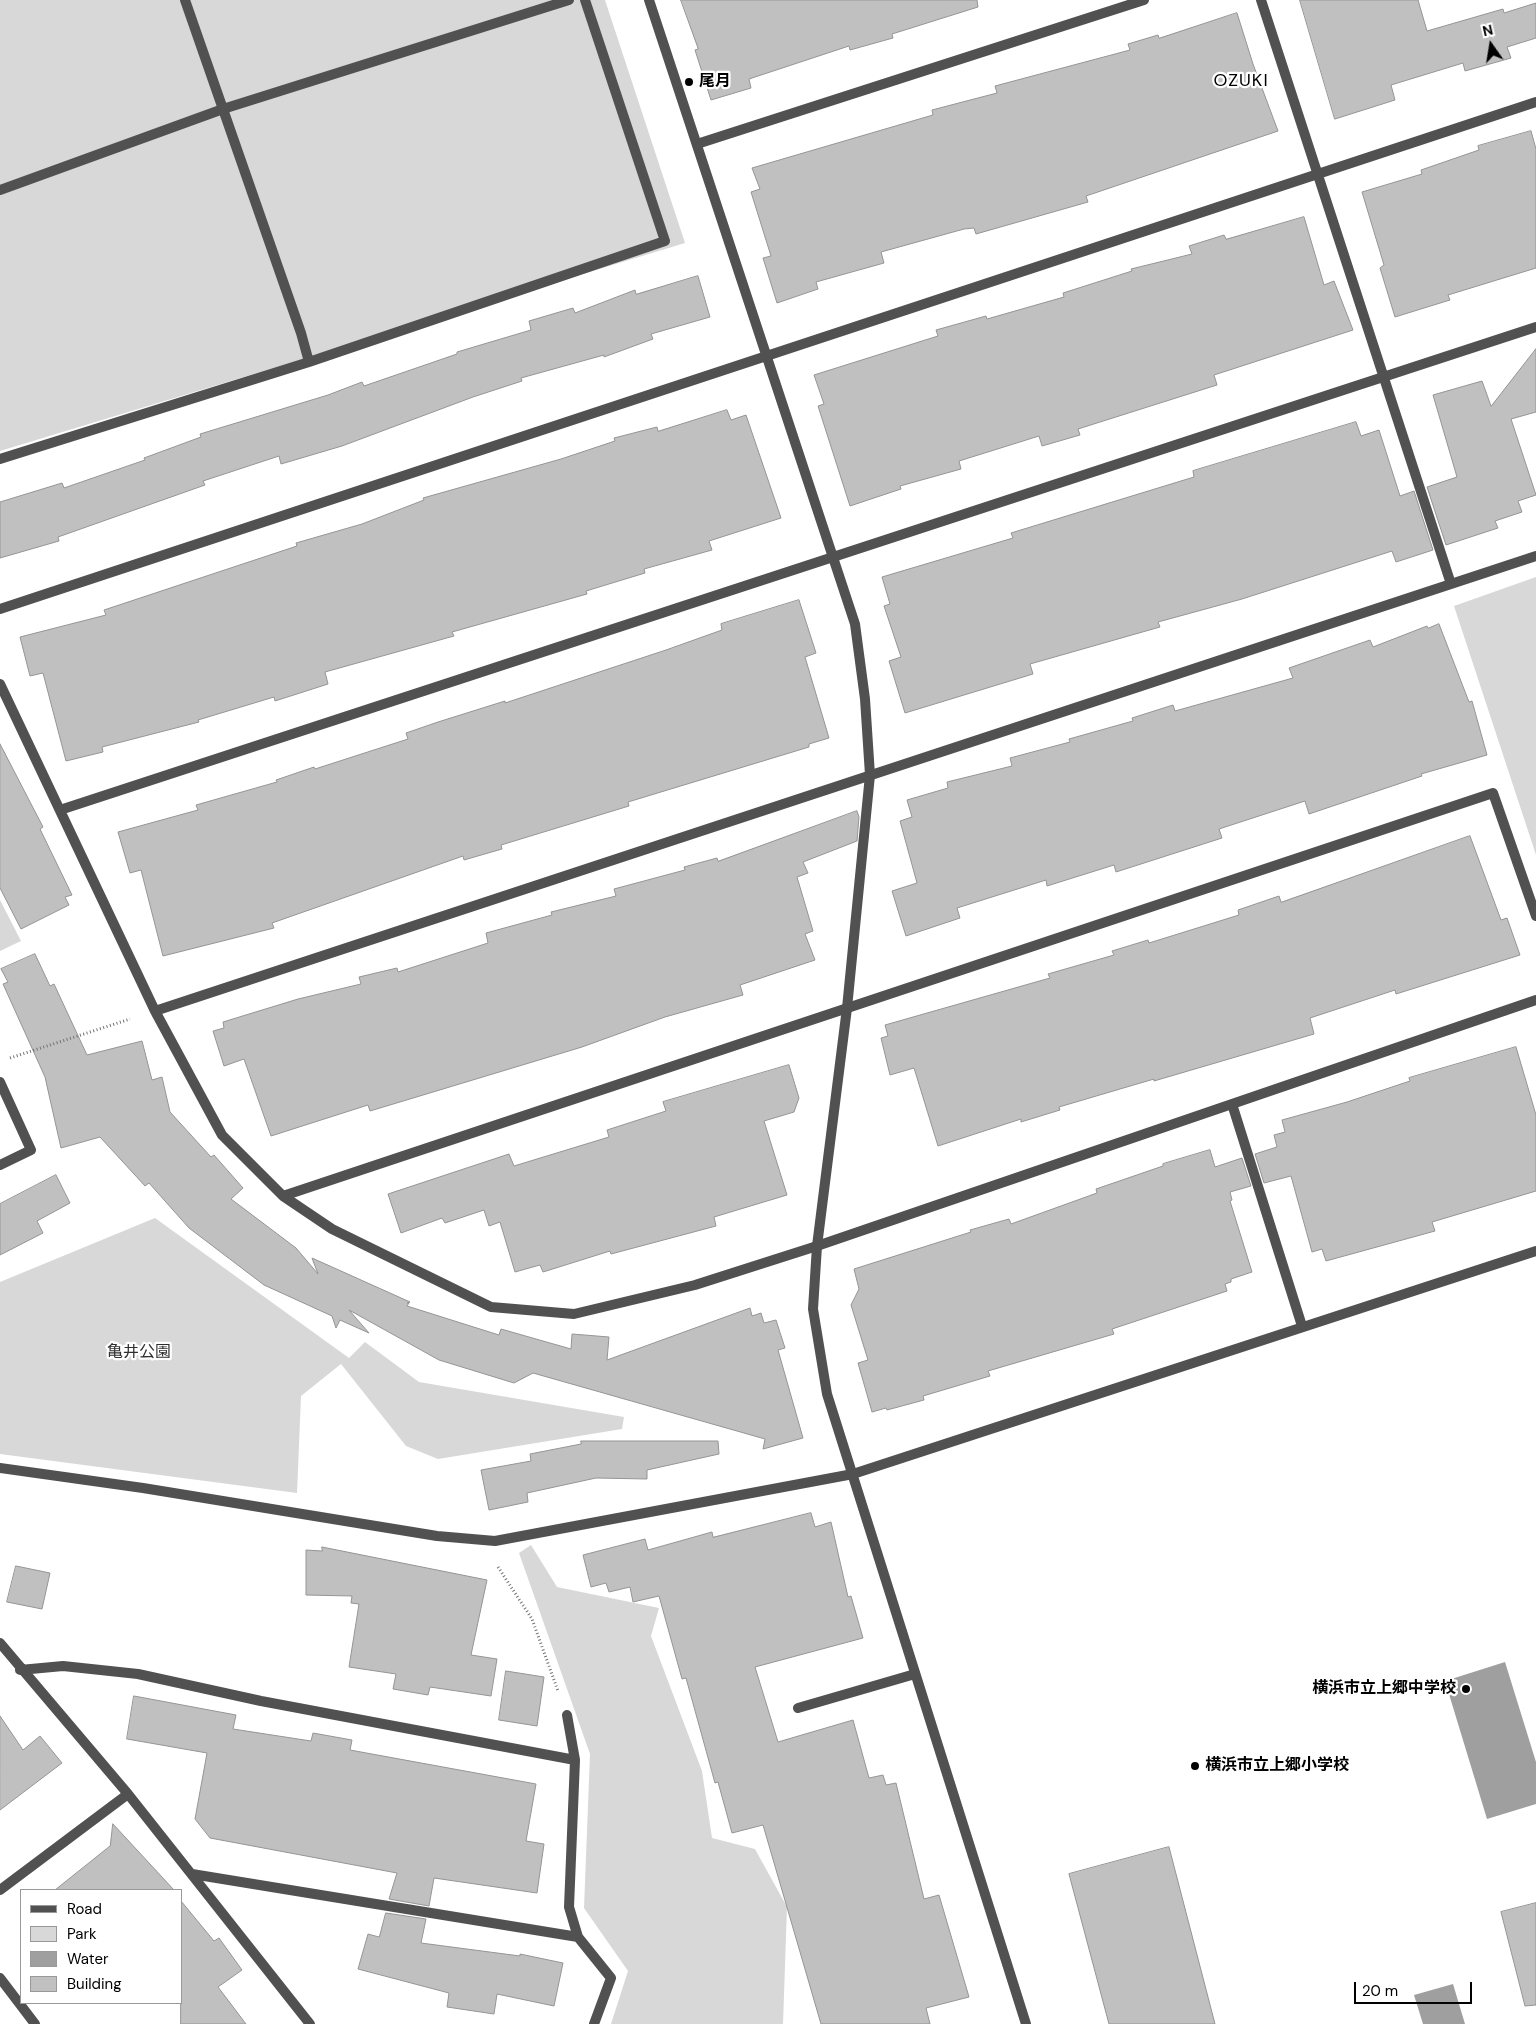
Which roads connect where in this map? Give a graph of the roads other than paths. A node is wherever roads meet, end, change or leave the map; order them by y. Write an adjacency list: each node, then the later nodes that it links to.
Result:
1 (185, 0): 8 (street)
2 (569, 0): 8 (street)
3 (585, 0): 14 (street)
4 (649, 0): 9 (street)
5 (1144, 0): 9 (street)
6 (1262, 0): 10 (street)
7 (1536, 102): 10 (street)
8 (223, 109): 11 (street); 14 (street)
9 (697, 144): 13 (street)
10 (1318, 172): 13 (street); 15 (street)
11 (0, 190)
12 (1536, 327): 15 (street)
13 (767, 355): 18 (street); 20 (street)
14 (308, 362): 16 (street)
15 (1384, 377): 18 (street); 19 (street)
16 (0, 459)
17 (1536, 556): 19 (street)
18 (834, 557): 22 (street); 23 (street)
19 (1451, 584): 22 (street)
20 (0, 609)
21 (0, 684): 23 (street)
22 (870, 775): 26 (street); 27 (street)
23 (60, 810): 27 (street)
24 (1536, 916): 26 (street)
25 (1536, 1000): 29 (street)
26 (847, 1008): 31 (street); 32 (street)
27 (155, 1011): 31 (street)
28 (0, 1082): 30 (street)
29 (1232, 1104): 32 (street); 34 (street)
30 (0, 1164)
31 (283, 1196): 32 (street)
32 (817, 1246): 36 (street)
33 (1536, 1251): 34 (street)
34 (1302, 1326): 36 (street)
35 (0, 1468): 36 (street)
36 (853, 1474): 39 (street)
37 (0, 1643): 38 (street)
38 (20, 1670): 42 (street); 43 (street)
39 (915, 1674): 40 (street); 51 (street)
40 (798, 1708)
41 (567, 1715): 42 (street)
42 (575, 1760): 46 (street)
43 (128, 1794): 44 (street); 45 (street)
44 (192, 1874): 46 (street); 49 (street)
45 (0, 1890)
46 (578, 1937): 50 (street)
47 (0, 1978): 48 (street)
48 (35, 2024)
49 (310, 2024)
50 (594, 2024)
51 (1026, 2024)

